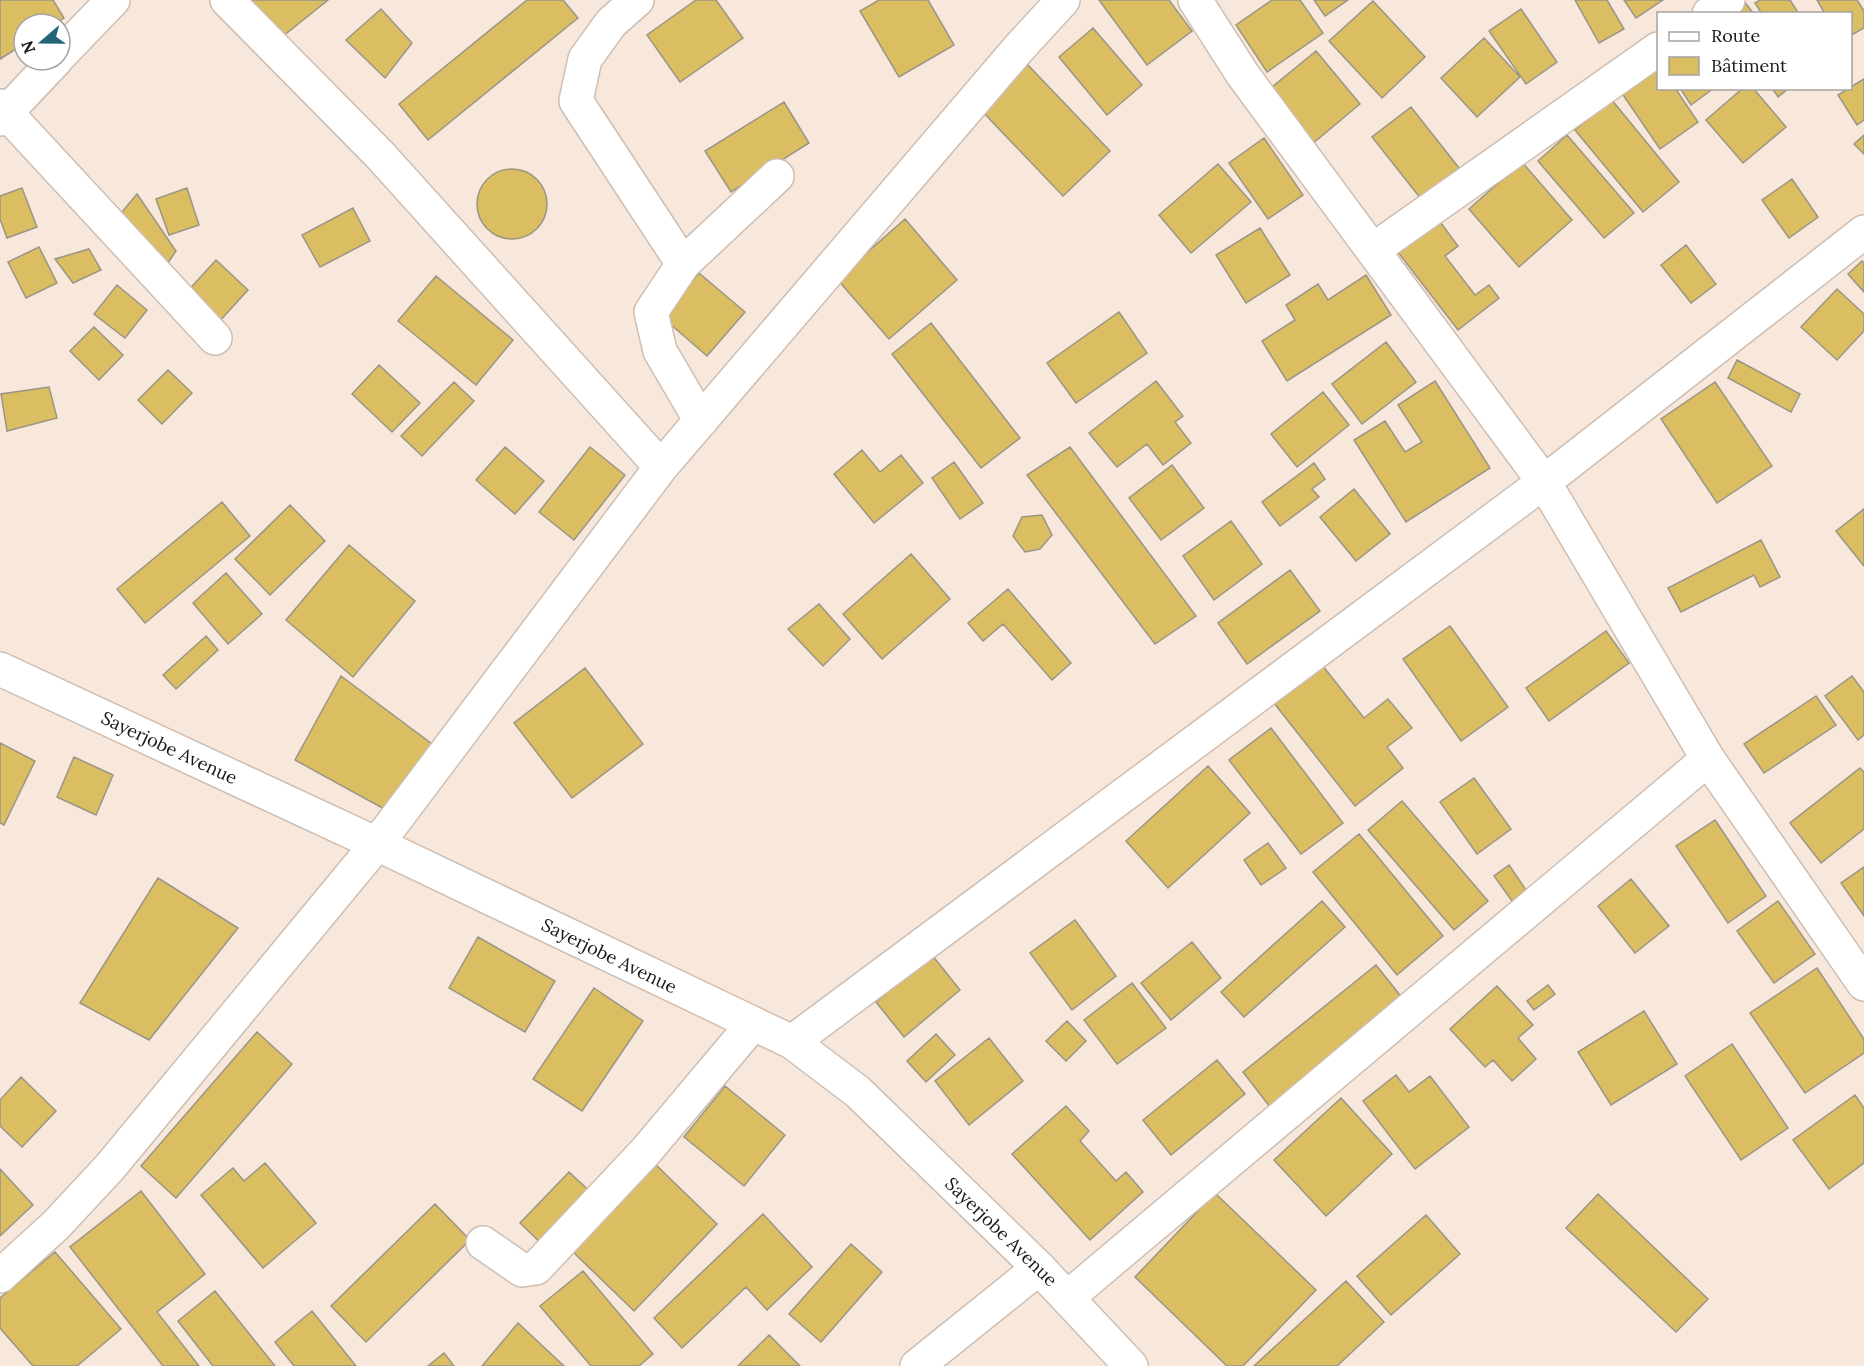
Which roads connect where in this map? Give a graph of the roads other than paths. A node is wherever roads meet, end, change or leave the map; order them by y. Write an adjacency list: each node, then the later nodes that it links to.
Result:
1 (113, 0): 8 (street)
2 (227, 0): 18 (street)
3 (637, 0): 15 (street)
4 (1063, 0): 17 (street)
5 (1195, 0): 14 (street)
6 (1728, 0): 7 (street)
7 (1712, 12)
8 (72, 43)
9 (1657, 50): 14 (street)
10 (44, 72): 11 (street)
11 (2, 113): 16 (street)
12 (777, 176): 15 (street)
13 (1864, 232): 19 (street)
14 (1372, 250): 19 (street)
15 (683, 264): 17 (street)
16 (215, 338)
17 (700, 421): 18 (street)
18 (661, 467): 22 (street)
19 (1544, 482): 21 (street); 25 (street)
20 (0, 669): 22 (street, Sayerjobe Avenue)
21 (1708, 759): 23 (street); 29 (street)
22 (377, 843): 24 (street, Sayerjobe Avenue); 28 (street)
23 (1864, 984)
24 (752, 1025): 25 (street, Sayerjobe Avenue); 26 (street)
25 (792, 1042): 27 (street, Sayerjobe Avenue)
26 (483, 1243)
27 (1039, 1268): 29 (street, Sayerjobe Avenue); 30 (street)
28 (0, 1276)
29 (1068, 1297): 31 (street, Sayerjobe Avenue)
30 (917, 1366)
31 (1131, 1366)

